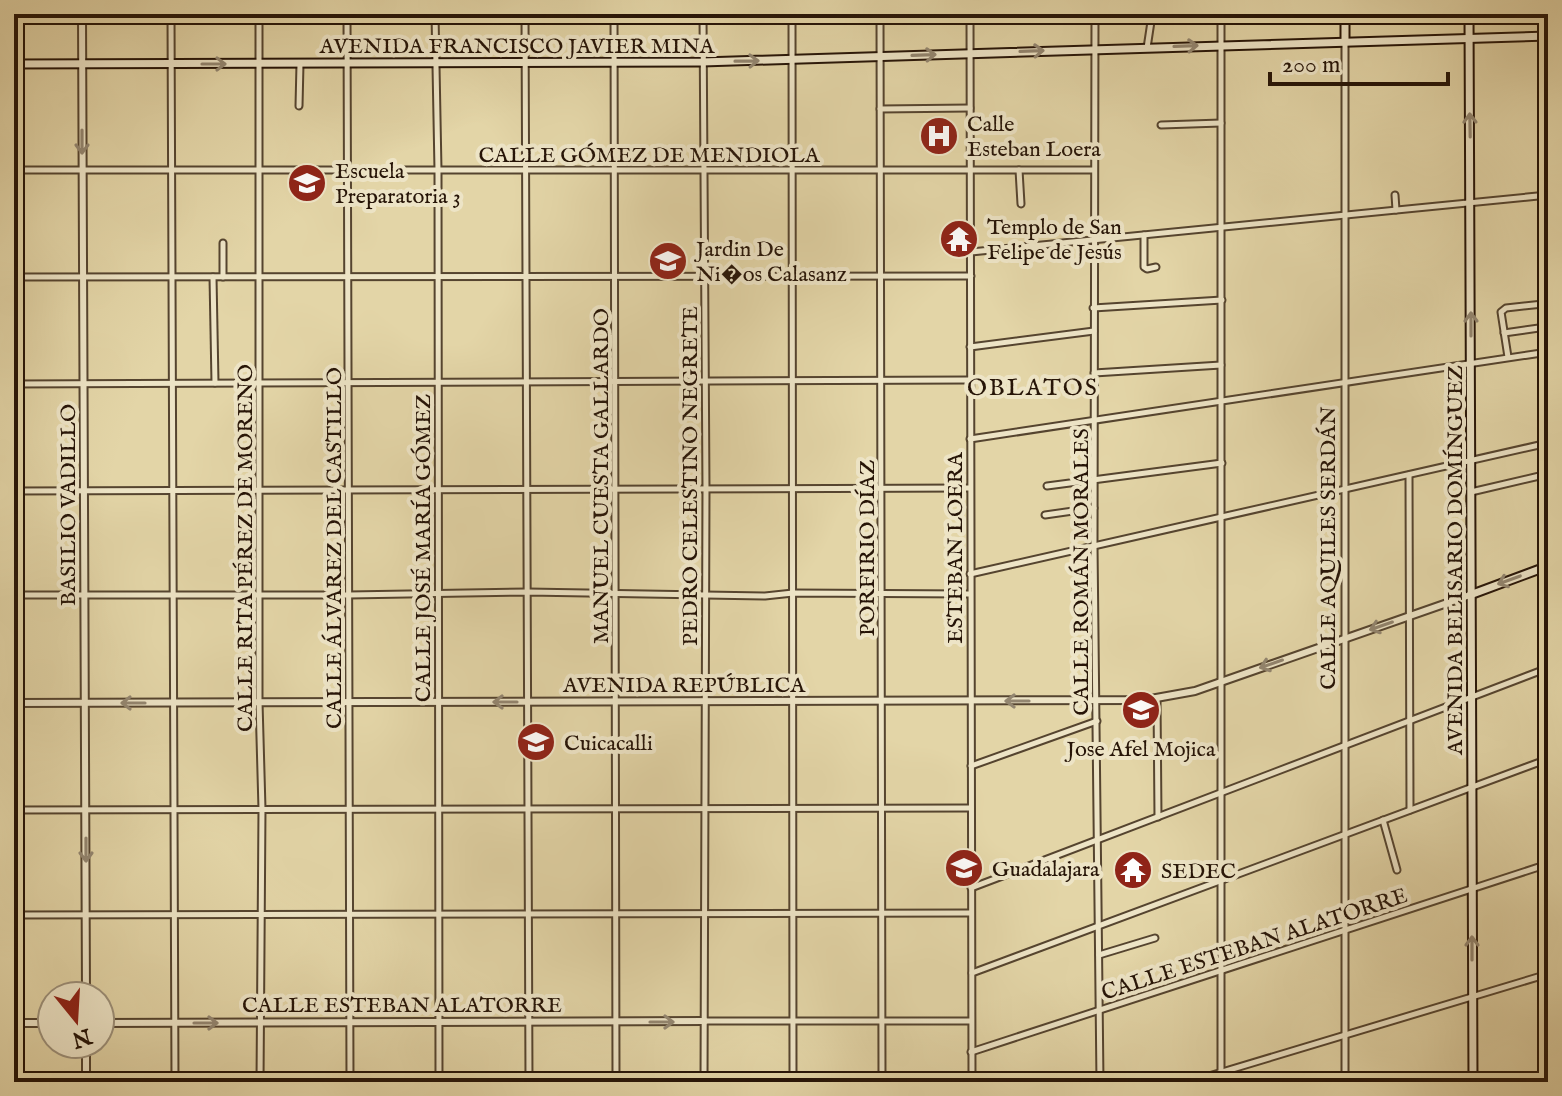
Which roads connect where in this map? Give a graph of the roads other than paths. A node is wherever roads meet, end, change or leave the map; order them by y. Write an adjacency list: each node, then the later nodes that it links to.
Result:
1 (82, 14): 32 (street, BASILIO VADILLO)
2 (171, 14): 33 (street)
3 (259, 14): 34 (street, CALLE RITA PÉREZ DE MORENO)
4 (347, 14): 27 (street, CALLE ÁLVAREZ DEL CASTILLO)
5 (435, 14): 28 (street, CALLE JOSÉ MARÍA GÓMEZ)
6 (525, 14): 29 (street)
7 (614, 14): 30 (street, MANUEL CUESTA GALLARDO)
8 (703, 14): 26 (street, PEDRO CELESTINO NEGRETE)
9 (792, 14): 25 (street)
10 (880, 14): 24 (street, PORFIRIO DÍAZ)
11 (970, 14): 23 (street, ESTEBAN LOERA)
12 (1095, 14): 22 (street, CALLE ROMÁN MORALES)
13 (1221, 14): 20 (street)
14 (1345, 14): 19 (main road, CALLE AQUILES SERDÁN)
15 (1469, 14): 18 (main road, AVENIDA BELISARIO DOMÍNGUEZ)
16 (1152, 15): 21 (street)
17 (1548, 36): 18 (main road, AVENIDA FRANCISCO JAVIER MINA)
18 (1469, 39): 19 (main road, AVENIDA FRANCISCO JAVIER MINA); 57 (main road, AVENIDA BELISARIO DOMÍNGUEZ, one-way to 18)
19 (1345, 42): 20 (main road, AVENIDA FRANCISCO JAVIER MINA); 60 (street, CALLE AQUILES SERDÁN)
20 (1221, 46): 21 (main road, AVENIDA FRANCISCO JAVIER MINA, one-way to 20); 39 (street)
21 (1147, 48): 22 (main road, AVENIDA FRANCISCO JAVIER MINA)
22 (1094, 49): 23 (main road, AVENIDA FRANCISCO JAVIER MINA, one-way to 22); 51 (street, CALLE ROMÁN MORALES)
23 (969, 54): 24 (main road, AVENIDA FRANCISCO JAVIER MINA, one-way to 23); 37 (street, ESTEBAN LOERA)
24 (879, 57): 25 (main road, AVENIDA FRANCISCO JAVIER MINA); 38 (street, PORFIRIO DÍAZ)
25 (792, 60): 26 (main road, AVENIDA FRANCISCO JAVIER MINA, one-way to 25); 49 (street)
26 (702, 62): 30 (main road, AVENIDA FRANCISCO JAVIER MINA); 48 (street, PEDRO CELESTINO NEGRETE)
27 (346, 63): 28 (main road, AVENIDA FRANCISCO JAVIER MINA); 35 (main road, AVENIDA FRANCISCO JAVIER MINA); 45 (street, CALLE ÁLVAREZ DEL CASTILLO)
28 (435, 63): 29 (main road, AVENIDA FRANCISCO JAVIER MINA); 46 (street, CALLE JOSÉ MARÍA GÓMEZ)
29 (525, 63): 30 (main road, AVENIDA FRANCISCO JAVIER MINA); 54 (street)
30 (614, 63): 47 (street, MANUEL CUESTA GALLARDO)
31 (14, 64): 32 (main road, AVENIDA FRANCISCO JAVIER MINA)
32 (82, 64): 33 (main road, AVENIDA FRANCISCO JAVIER MINA); 44 (street, BASILIO VADILLO, one-way to 44)
33 (171, 64): 34 (main road, AVENIDA FRANCISCO JAVIER MINA, one-way to 34); 52 (street)
34 (258, 64): 35 (main road, AVENIDA FRANCISCO JAVIER MINA); 53 (street, CALLE RITA PÉREZ DE MORENO)
35 (300, 64): 36 (street)
36 (299, 106)
37 (970, 108): 38 (street); 42 (street, ESTEBAN LOERA)
38 (880, 109): 41 (street, PORFIRIO DÍAZ)
39 (1221, 123): 40 (street); 61 (street)
40 (1161, 125)
41 (881, 169): 42 (street, CALLE GÓMEZ DE MENDIOLA); 49 (street, CALLE GÓMEZ DE MENDIOLA); 67 (street, PORFIRIO DÍAZ)
42 (970, 169): 50 (street, CALLE GÓMEZ DE MENDIOLA); 65 (street, ESTEBAN LOERA)
43 (14, 170): 44 (street, CALLE GÓMEZ DE MENDIOLA)
44 (82, 170): 52 (street, CALLE GÓMEZ DE MENDIOLA); 70 (street, BASILIO VADILLO)
45 (346, 170): 46 (street, CALLE GÓMEZ DE MENDIOLA); 53 (street, CALLE GÓMEZ DE MENDIOLA); 75 (street, CALLE ÁLVAREZ DEL CASTILLO)
46 (438, 170): 54 (street, CALLE GÓMEZ DE MENDIOLA); 76 (street, CALLE JOSÉ MARÍA GÓMEZ)
47 (616, 170): 48 (street, CALLE GÓMEZ DE MENDIOLA); 54 (street, CALLE GÓMEZ DE MENDIOLA); 78 (street, MANUEL CUESTA GALLARDO)
48 (702, 170): 49 (street, CALLE GÓMEZ DE MENDIOLA); 79 (street, PEDRO CELESTINO NEGRETE)
49 (793, 170): 80 (street)
50 (1019, 170): 51 (street, CALLE GÓMEZ DE MENDIOLA); 58 (street)
51 (1093, 170): 63 (street, CALLE ROMÁN MORALES)
52 (171, 171): 53 (street, CALLE GÓMEZ DE MENDIOLA); 71 (street)
53 (258, 171): 74 (street, CALLE RITA PÉREZ DE MORENO)
54 (526, 171): 77 (street)
55 (1395, 195): 59 (street)
56 (1548, 195): 57 (street)
57 (1471, 203): 59 (street); 89 (main road, AVENIDA BELISARIO DOMÍNGUEZ, one-way to 57)
58 (1021, 204)
59 (1396, 210): 60 (street)
60 (1345, 215): 61 (street); 100 (street, CALLE AQUILES SERDÁN)
61 (1221, 227): 62 (street); 81 (street)
62 (1144, 235): 63 (street); 66 (street)
63 (1093, 240): 65 (street); 82 (street, CALLE ROMÁN MORALES)
64 (223, 243): 73 (street)
65 (971, 252): 68 (street, ESTEBAN LOERA)
66 (1156, 267)
67 (882, 276): 68 (street); 80 (street); 92 (street, PORFIRIO DÍAZ)
68 (971, 276): 86 (street, ESTEBAN LOERA)
69 (14, 277): 70 (street)
70 (84, 277): 71 (street); 101 (street, BASILIO VADILLO)
71 (173, 277): 72 (street); 102 (street)
72 (213, 277): 73 (street); 103 (street)
73 (223, 277): 74 (street)
74 (260, 277): 75 (street); 104 (street, CALLE RITA PÉREZ DE MORENO)
75 (349, 277): 76 (street); 97 (street, CALLE ÁLVAREZ DEL CASTILLO)
76 (438, 277): 77 (street); 98 (street, CALLE JOSÉ MARÍA GÓMEZ)
77 (527, 277): 78 (street); 99 (street)
78 (616, 277): 79 (street); 94 (street, MANUEL CUESTA GALLARDO)
79 (705, 277): 80 (street); 95 (street, PEDRO CELESTINO NEGRETE)
80 (793, 277): 96 (street)
81 (1222, 300): 82 (street); 90 (street)
82 (1093, 308): 84 (street, CALLE ROMÁN MORALES)
83 (1546, 327): 85 (street); 85 (street); 87 (street)
84 (1094, 331): 86 (street); 91 (street, CALLE ROMÁN MORALES)
85 (1504, 333): 88 (street)
86 (970, 347): 93 (street, ESTEBAN LOERA)
87 (1548, 352): 88 (street)
88 (1508, 357): 89 (street)
89 (1471, 363): 100 (street); 110 (main road, AVENIDA BELISARIO DOMÍNGUEZ)
90 (1222, 365): 91 (street); 106 (street)
91 (1094, 373): 107 (street, CALLE ROMÁN MORALES)
92 (881, 380): 93 (street); 96 (street); 116 (street, PORFIRIO DÍAZ)
93 (970, 380): 108 (street, ESTEBAN LOERA)
94 (615, 381): 95 (street); 99 (street); 119 (street, MANUEL CUESTA GALLARDO)
95 (704, 381): 96 (street); 126 (street, PEDRO CELESTINO NEGRETE)
96 (793, 381): 120 (street)
97 (347, 382): 98 (street); 104 (street); 124 (street, CALLE ÁLVAREZ DEL CASTILLO)
98 (438, 382): 99 (street); 125 (street, CALLE JOSÉ MARÍA GÓMEZ)
99 (527, 382): 118 (street)
100 (1345, 382): 106 (street); 121 (street, CALLE AQUILES SERDÁN)
101 (85, 383): 102 (street); 105 (street); 128 (street, BASILIO VADILLO)
102 (173, 383): 103 (street); 122 (street)
103 (215, 383): 104 (street)
104 (259, 383): 123 (street, CALLE RITA PÉREZ DE MORENO)
105 (14, 384)
106 (1222, 400): 107 (street); 111 (street)
107 (1095, 418): 108 (street); 114 (street, CALLE ROMÁN MORALES)
108 (970, 439): 117 (street, ESTEBAN LOERA)
109 (1548, 443): 110 (street)
110 (1472, 460): 112 (street); 129 (main road, AVENIDA BELISARIO DOMÍNGUEZ)
111 (1222, 463): 114 (street); 132 (street)
112 (1409, 474): 121 (street); 149 (street)
113 (1548, 474): 129 (street)
114 (1095, 480): 115 (street); 130 (street, CALLE ROMÁN MORALES)
115 (1047, 486)
116 (882, 488): 117 (street); 120 (street); 141 (street, PORFIRIO DÍAZ)
117 (969, 488): 135 (street, ESTEBAN LOERA)
118 (528, 489): 119 (street); 125 (street); 136 (street)
119 (615, 489): 126 (street); 138 (street, MANUEL CUESTA GALLARDO)
120 (793, 489): 126 (street); 140 (street)
121 (1345, 489): 132 (street); 150 (street, CALLE AQUILES SERDÁN)
122 (173, 490): 123 (street); 128 (street); 142 (street)
123 (259, 490): 124 (street); 143 (street, CALLE RITA PÉREZ DE MORENO)
124 (348, 490): 125 (street); 147 (street, CALLE ÁLVAREZ DEL CASTILLO)
125 (438, 490): 137 (street, CALLE JOSÉ MARÍA GÓMEZ)
126 (706, 490): 139 (street, PEDRO CELESTINO NEGRETE)
127 (14, 491): 128 (street)
128 (85, 491): 146 (street, BASILIO VADILLO)
129 (1470, 492): 148 (main road, AVENIDA BELISARIO DOMÍNGUEZ)
130 (1094, 508): 131 (street); 133 (street, CALLE ROMÁN MORALES)
131 (1045, 515)
132 (1221, 517): 133 (street); 152 (street)
133 (1094, 546): 135 (street); 157 (street, CALLE ROMÁN MORALES)
134 (1548, 566): 148 (main road, one-way to 148)
135 (970, 574): 144 (street, ESTEBAN LOERA)
136 (528, 592): 137 (street); 138 (street); 161 (street)
137 (439, 593): 147 (street); 160 (street, CALLE JOSÉ MARÍA GÓMEZ)
138 (615, 593): 139 (street); 162 (street, MANUEL CUESTA GALLARDO)
139 (704, 593): 140 (street); 155 (street, PEDRO CELESTINO NEGRETE)
140 (793, 593): 141 (street); 163 (street)
141 (882, 593): 144 (street); 164 (street, PORFIRIO DÍAZ)
142 (174, 594): 143 (street); 146 (street); 167 (street)
143 (261, 594): 147 (street); 158 (street, CALLE RITA PÉREZ DE MORENO)
144 (969, 594): 156 (street, ESTEBAN LOERA)
145 (14, 595): 146 (street)
146 (85, 595): 166 (street, BASILIO VADILLO)
147 (349, 595): 159 (street, CALLE ÁLVAREZ DEL CASTILLO)
148 (1470, 595): 149 (street, AVENIDA REPÚBLICA); 153 (main road, AVENIDA BELISARIO DOMÍNGUEZ)
149 (1410, 616): 150 (street, AVENIDA REPÚBLICA, one-way to 150); 169 (street)
150 (1345, 638): 152 (street, AVENIDA REPÚBLICA, one-way to 152); 170 (street, CALLE AQUILES SERDÁN)
151 (1548, 668): 153 (street)
152 (1221, 682): 154 (street, AVENIDA REPÚBLICA); 174 (street)
153 (1472, 697): 169 (street); 173 (main road, AVENIDA BELISARIO DOMÍNGUEZ)
154 (1157, 699): 157 (street, AVENIDA REPÚBLICA); 188 (street)
155 (705, 701): 162 (street, AVENIDA REPÚBLICA); 163 (street, AVENIDA REPÚBLICA); 176 (street, PEDRO CELESTINO NEGRETE)
156 (971, 701): 157 (street, AVENIDA REPÚBLICA, one-way to 156); 164 (street, AVENIDA REPÚBLICA); 172 (street, ESTEBAN LOERA)
157 (1096, 701): 168 (street, CALLE ROMÁN MORALES)
158 (259, 702): 159 (street, AVENIDA REPÚBLICA); 167 (street, AVENIDA REPÚBLICA); 180 (street, CALLE RITA PÉREZ DE MORENO)
159 (350, 702): 160 (street, AVENIDA REPÚBLICA); 181 (street, CALLE ÁLVAREZ DEL CASTILLO)
160 (439, 702): 161 (street, AVENIDA REPÚBLICA, one-way to 160); 182 (street, CALLE JOSÉ MARÍA GÓMEZ)
161 (528, 702): 162 (street, AVENIDA REPÚBLICA); 183 (street)
162 (616, 702): 175 (street, MANUEL CUESTA GALLARDO)
163 (793, 702): 164 (street, AVENIDA REPÚBLICA); 177 (street)
164 (883, 702): 178 (street, PORFIRIO DÍAZ)
165 (14, 703): 166 (street, AVENIDA REPÚBLICA)
166 (85, 703): 167 (street, AVENIDA REPÚBLICA, one-way to 166); 185 (street, BASILIO VADILLO)
167 (174, 703): 186 (street)
168 (1097, 721): 172 (street); 191 (street, CALLE ROMÁN MORALES)
169 (1410, 721): 170 (street); 187 (street)
170 (1346, 745): 174 (street); 190 (street, CALLE AQUILES SERDÁN)
171 (1548, 759): 173 (street)
172 (971, 766): 179 (street, ESTEBAN LOERA)
173 (1472, 786): 187 (street); 196 (main road, AVENIDA BELISARIO DOMÍNGUEZ)
174 (1221, 793): 188 (street); 194 (street)
175 (616, 808): 176 (street); 183 (street); 203 (street, MANUEL CUESTA GALLARDO)
176 (705, 808): 177 (street); 204 (street, PEDRO CELESTINO NEGRETE)
177 (793, 808): 178 (street); 205 (street)
178 (882, 808): 179 (street); 197 (street, PORFIRIO DÍAZ)
179 (971, 808): 195 (street, ESTEBAN LOERA)
180 (262, 809): 181 (street); 186 (street); 199 (street, CALLE RITA PÉREZ DE MORENO)
181 (350, 809): 182 (street); 200 (street, CALLE ÁLVAREZ DEL CASTILLO)
182 (439, 809): 183 (street); 201 (street, CALLE JOSÉ MARÍA GÓMEZ)
183 (528, 809): 202 (street)
184 (14, 810): 185 (street)
185 (86, 810): 186 (street); 207 (street, BASILIO VADILLO, one-way to 207)
186 (174, 810): 208 (street)
187 (1410, 810): 189 (street)
188 (1158, 817): 191 (street)
189 (1383, 820): 190 (street); 193 (street)
190 (1345, 834): 194 (street); 210 (street, CALLE AQUILES SERDÁN)
191 (1098, 840): 195 (street); 209 (street, CALLE ROMÁN MORALES)
192 (1548, 864): 196 (street, CALLE ESTEBAN ALATORRE)
193 (1397, 870)
194 (1222, 880): 209 (street); 213 (street)
195 (971, 888): 198 (street, ESTEBAN LOERA)
196 (1472, 891): 210 (street, CALLE ESTEBAN ALATORRE); 217 (main road, AVENIDA BELISARIO DOMÍNGUEZ, one-way to 196)
197 (882, 913): 198 (street); 205 (street); 221 (street, PORFIRIO DÍAZ)
198 (971, 913): 214 (street, ESTEBAN LOERA)
199 (262, 914): 200 (street); 208 (street); 231 (street, CALLE RITA PÉREZ DE MORENO)
200 (350, 914): 201 (street); 223 (street, CALLE ÁLVAREZ DEL CASTILLO)
201 (439, 914): 202 (street); 224 (street, CALLE JOSÉ MARÍA GÓMEZ)
202 (528, 914): 203 (street); 225 (street)
203 (616, 914): 204 (street); 226 (street, MANUEL CUESTA GALLARDO)
204 (705, 914): 205 (street); 219 (street, PEDRO CELESTINO NEGRETE)
205 (793, 914): 220 (street)
206 (14, 915): 207 (street)
207 (86, 915): 208 (street); 216 (street, BASILIO VADILLO)
208 (175, 915): 230 (street)
209 (1099, 926): 212 (street, CALLE ROMÁN MORALES); 214 (street)
210 (1345, 932): 213 (street, CALLE ESTEBAN ALATORRE); 232 (street, CALLE AQUILES SERDÁN)
211 (1155, 938): 212 (street)
212 (1099, 955): 218 (street, CALLE ROMÁN MORALES)
213 (1221, 971): 218 (street, CALLE ESTEBAN ALATORRE); 235 (street)
214 (972, 973): 222 (street, ESTEBAN LOERA)
215 (1548, 974): 217 (street)
216 (86, 980)
217 (1473, 997): 232 (street); 252 (main road, AVENIDA BELISARIO DOMÍNGUEZ)
218 (1100, 1012): 233 (street, CALLE ESTEBAN ALATORRE); 248 (street, CALLE ROMÁN MORALES)
219 (705, 1021): 220 (street); 226 (street, CALLE ESTEBAN ALATORRE, one-way to 219); 244 (street, PEDRO CELESTINO NEGRETE)
220 (793, 1021): 221 (street); 245 (street)
221 (882, 1021): 222 (street); 246 (street, PORFIRIO DÍAZ)
222 (971, 1021): 233 (street, ESTEBAN LOERA)
223 (350, 1022): 224 (street, CALLE ESTEBAN ALATORRE); 231 (street, CALLE ESTEBAN ALATORRE); 240 (street, CALLE ÁLVAREZ DEL CASTILLO)
224 (439, 1022): 225 (street, CALLE ESTEBAN ALATORRE); 241 (street, CALLE JOSÉ MARÍA GÓMEZ)
225 (529, 1022): 226 (street, CALLE ESTEBAN ALATORRE); 242 (street)
226 (617, 1022): 243 (street, MANUEL CUESTA GALLARDO)
227 (14, 1023): 228 (street)
228 (36, 1023)
229 (116, 1023): 230 (street, CALLE ESTEBAN ALATORRE)
230 (175, 1023): 231 (street, CALLE ESTEBAN ALATORRE, one-way to 231); 238 (street)
231 (260, 1023): 239 (street, CALLE RITA PÉREZ DE MORENO)
232 (1345, 1035): 235 (street); 251 (street, CALLE AQUILES SERDÁN)
233 (971, 1052): 247 (street, ESTEBAN LOERA)
234 (86, 1060): 237 (street)
235 (1221, 1074): 249 (street); 250 (street)
236 (1548, 1078): 253 (street)
237 (86, 1082)
238 (175, 1082)
239 (260, 1082)
240 (350, 1082)
241 (439, 1082)
242 (529, 1082)
243 (616, 1082)
244 (704, 1082)
245 (793, 1082)
246 (882, 1082)
247 (972, 1082)
248 (1100, 1082)
249 (1189, 1082)
250 (1221, 1082)
251 (1345, 1082)
252 (1473, 1082)
253 (1514, 1082)

